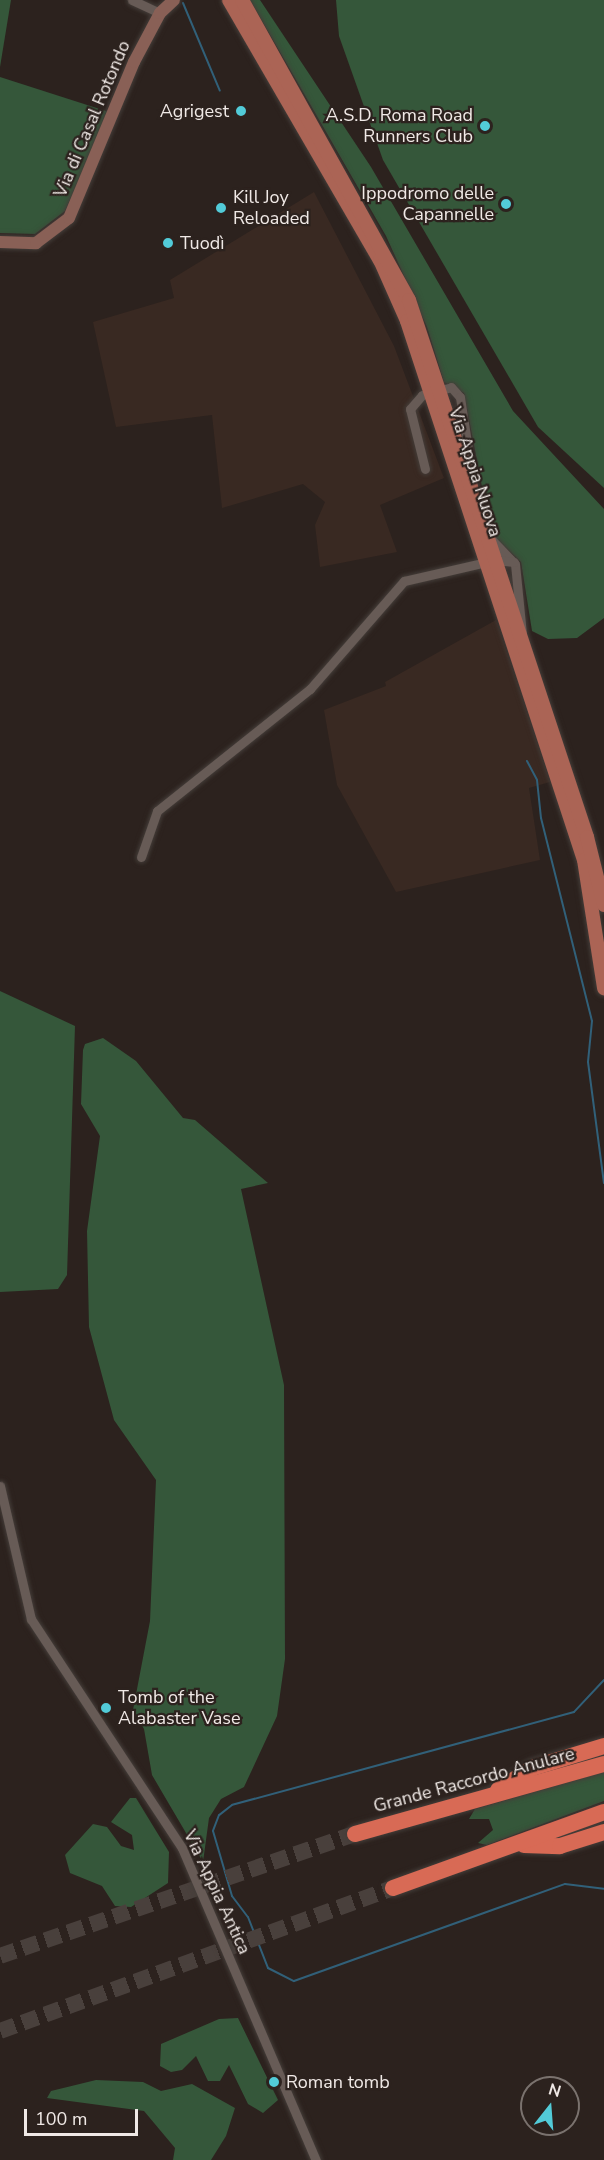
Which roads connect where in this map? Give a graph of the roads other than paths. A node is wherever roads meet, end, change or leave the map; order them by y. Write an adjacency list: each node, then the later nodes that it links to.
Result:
1 (132, 0): 5 (street)
2 (174, 0): 5 (street, Via di Casal Rotondo)
3 (229, 0): 7 (main road, Via Appia Nuova)
4 (242, 0): 7 (main road, Via Appia Nuova)
5 (160, 13): 6 (street, Via di Casal Rotondo)
6 (0, 242)
7 (434, 390): 8 (street); 9 (main road, Via Appia Nuova); 10 (main road, Via Appia Nuova)
8 (425, 470)
9 (488, 535): 10 (main road, Via Appia Nuova); 11 (street)
10 (491, 561): 11 (street); 12 (main road, Via Appia Nuova); 13 (street); 15 (main road, Via Appia Nuova)
11 (514, 562): 12 (street)
12 (522, 636): 14 (main road, Via Appia Nuova)
13 (141, 857)
14 (604, 905)
15 (604, 988)
16 (0, 1486): 25 (street, Via Appia Antica)
17 (604, 1746): 19 (highway)
18 (604, 1764): 19 (highway, Grande Raccordo Anulare)
19 (495, 1794): 22 (highway, Grande Raccordo Anulare)
20 (604, 1812): 23 (highway)
21 (604, 1832): 23 (highway)
22 (355, 1834)
23 (520, 1844): 24 (highway)
24 (393, 1888)
25 (316, 2160)

